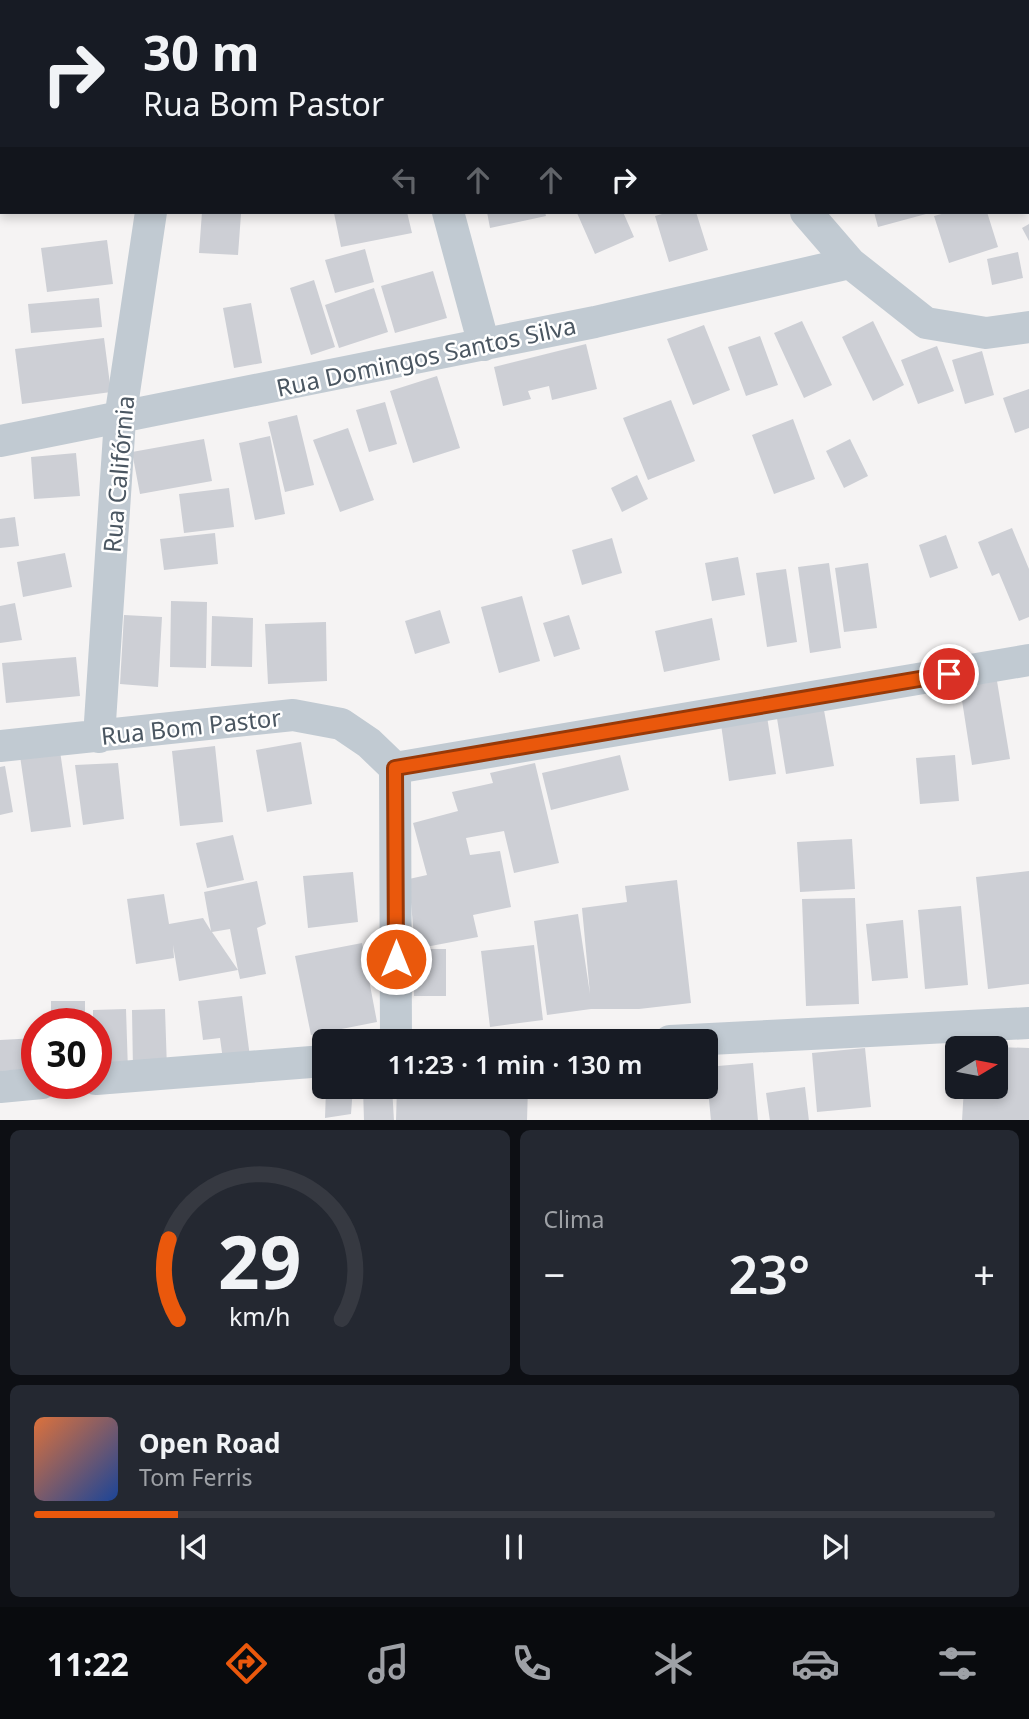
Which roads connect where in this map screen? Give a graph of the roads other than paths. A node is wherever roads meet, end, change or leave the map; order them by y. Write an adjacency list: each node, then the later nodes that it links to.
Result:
1 (151, 214): 7 (street, Rua Califórnia)
2 (449, 214): 6 (street)
3 (808, 214): 4 (street)
4 (850, 263): 5 (street); 6 (street, Rua Domingos Santos Silva)
5 (1029, 327)
6 (484, 345): 7 (street, Rua Domingos Santos Silva)
7 (120, 419): 8 (street, Rua Domingos Santos Silva); 10 (street, Rua Califórnia)
8 (0, 441)
9 (1029, 660): 12 (street)
10 (99, 737): 11 (street, Rua Bom Pastor); 12 (street, Rua Bom Pastor)
11 (0, 746)
12 (395, 768): 14 (street)
13 (1029, 1023): 15 (street)
14 (396, 1029)
15 (718, 1039)
16 (312, 1062): 17 (street)
17 (112, 1078)
18 (21, 1085): 19 (street)
19 (0, 1087)

